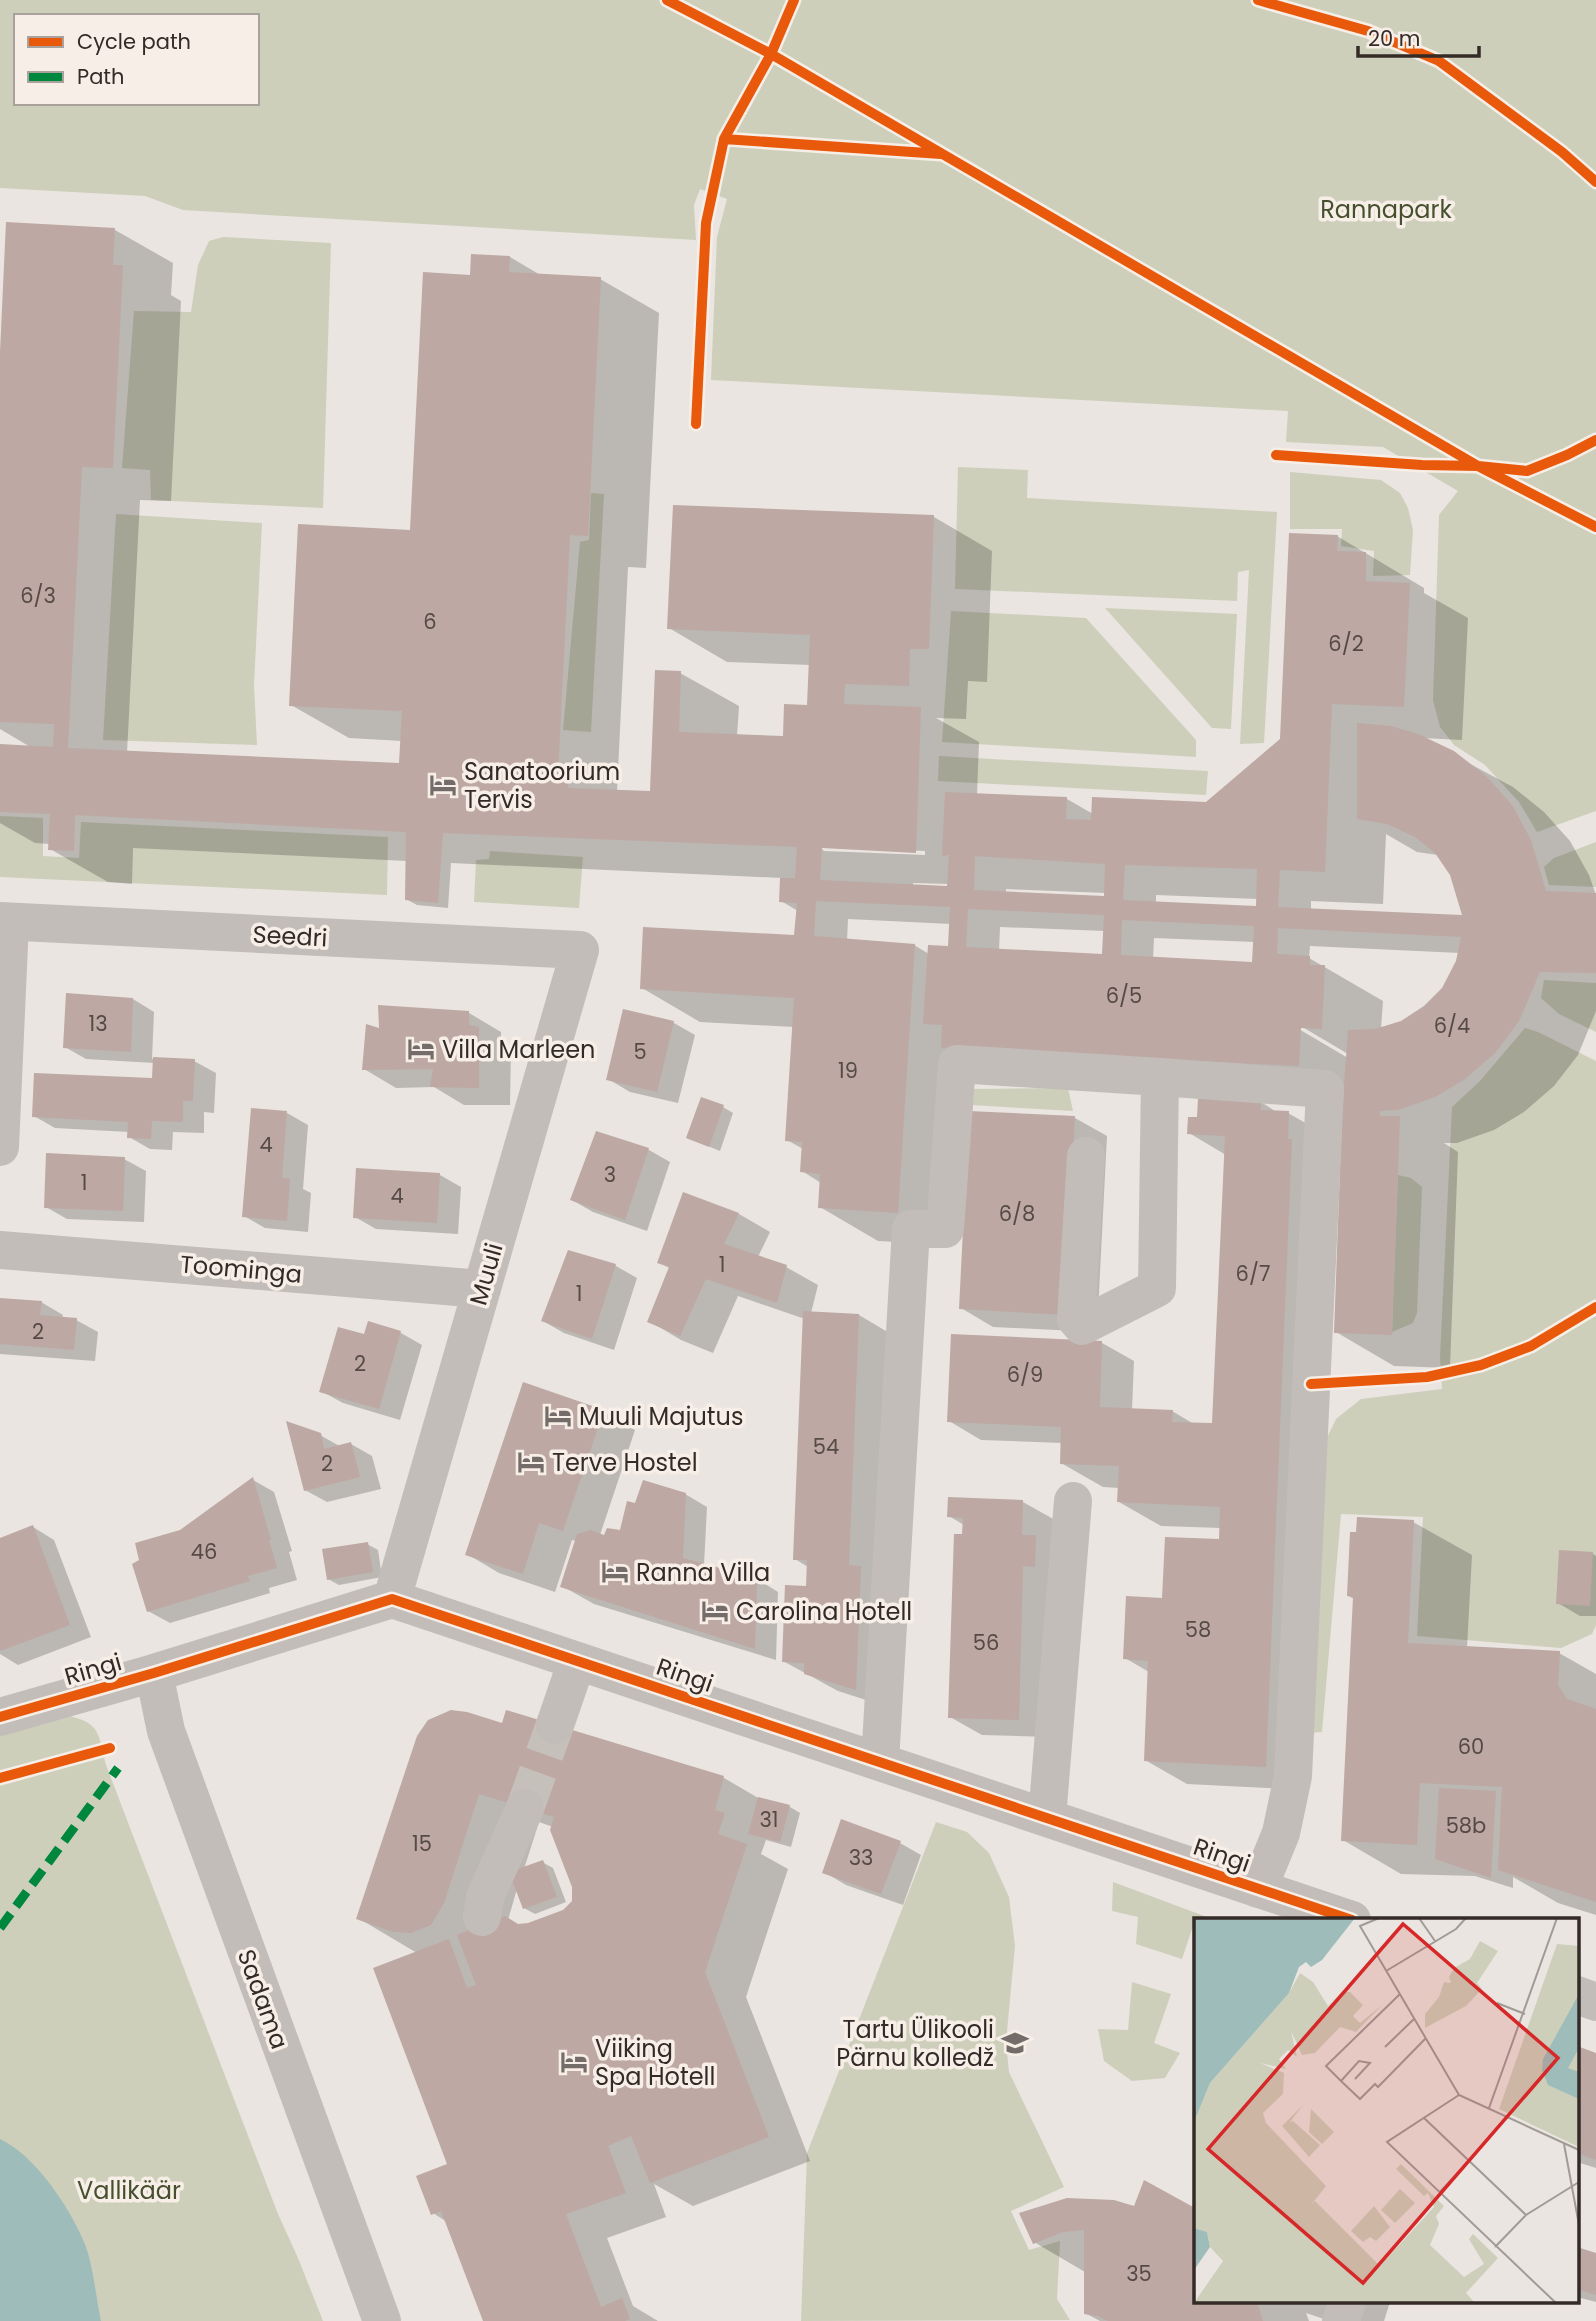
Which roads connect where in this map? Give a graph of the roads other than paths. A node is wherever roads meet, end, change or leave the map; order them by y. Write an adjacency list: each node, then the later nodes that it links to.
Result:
1 (5, 922): 2 (street, Seedri); 4 (street)
2 (580, 950): 7 (street, Muuli)
3 (1160, 1077): 5 (street); 14 (street); 17 (street)
4 (0, 1147)
5 (1086, 1156)
6 (0, 1250): 7 (street, Toominga)
7 (482, 1289): 9 (street, Muuli)
8 (1073, 1501): 16 (street)
9 (392, 1599): 10 (street, Ringi); 11 (street, Ringi)
10 (577, 1661): 13 (street); 14 (street, Ringi)
11 (154, 1673): 12 (street, Ringi); 23 (street, Sadama)
12 (0, 1717)
13 (555, 1725)
14 (880, 1762): 16 (street, Ringi)
15 (525, 1808): 18 (street)
16 (1047, 1818): 17 (street, Ringi)
17 (1258, 1889): 19 (street, Ringi)
18 (482, 1917)
19 (1346, 1918)
20 (1578, 1995): 21 (street)
21 (1596, 2002)
22 (1346, 2304): 24 (street)
23 (382, 2321)
24 (1341, 2321)

